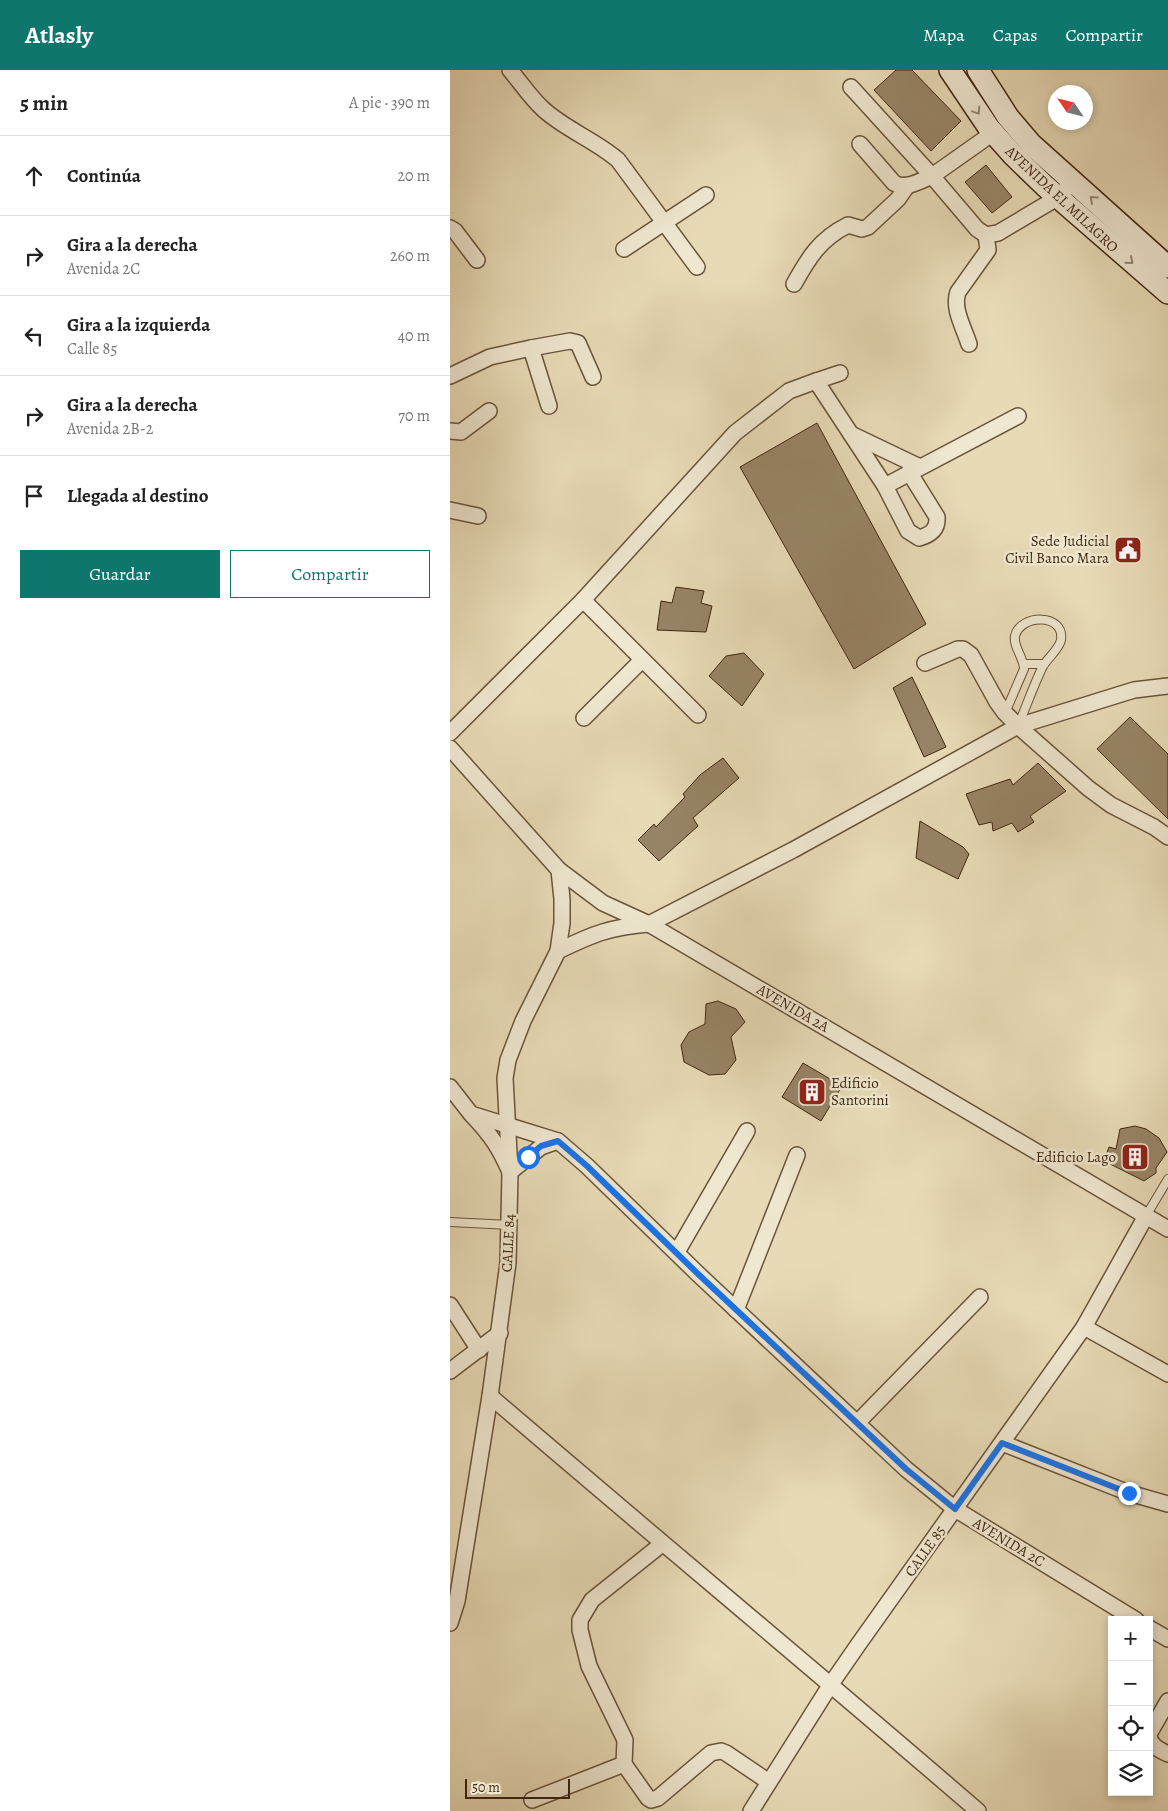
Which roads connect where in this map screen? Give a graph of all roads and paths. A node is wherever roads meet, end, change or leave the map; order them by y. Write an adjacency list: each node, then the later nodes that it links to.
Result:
1 (510, 70): 12 (street)
2 (950, 70): 5 (main road, AVENIDA EL MILAGRO, one-way to 5)
3 (978, 70): 8 (main road, AVENIDA EL MILAGRO)
4 (852, 87): 7 (street)
5 (993, 133): 7 (street); 11 (main road, AVENIDA EL MILAGRO)
6 (860, 144): 9 (street)
7 (932, 176): 9 (street); 14 (street)
8 (1073, 182): 11 (street); 18 (main road, AVENIDA EL MILAGRO, one-way to 8)
9 (907, 186): 19 (street)
10 (706, 195): 12 (street)
11 (1057, 198): 14 (street); 20 (main road, AVENIDA EL MILAGRO, one-way to 20)
12 (663, 222): 15 (street); 17 (street)
13 (450, 228): 16 (street)
14 (986, 235): 21 (street)
15 (624, 249)
16 (477, 260)
17 (697, 267)
18 (1168, 267)
19 (794, 284)
20 (1168, 293)
21 (969, 344)
22 (531, 348): 24 (street); 25 (street); 27 (street)
23 (840, 373): 26 (street)
24 (450, 376)
25 (593, 377)
26 (816, 381): 31 (street); 36 (street)
27 (549, 406)
28 (489, 410): 30 (street)
29 (1018, 416): 32 (street)
30 (450, 431)
31 (851, 434): 32 (street); 33 (street)
32 (915, 469): 33 (street); 33 (street)
33 (885, 486)
34 (450, 510): 35 (street)
35 (478, 516)
36 (583, 600): 37 (street); 46 (street)
37 (642, 660): 43 (street); 44 (street)
38 (925, 663): 42 (street)
39 (1024, 664): 40 (lane); 40 (lane); 42 (lane)
40 (1044, 664): 45 (lane)
41 (1168, 686): 45 (street)
42 (1005, 713): 45 (street)
43 (698, 715)
44 (584, 718)
45 (1018, 726): 48 (street); 50 (street)
46 (450, 733)
47 (450, 748): 49 (street, AVENIDA 2A)
48 (1168, 837)
49 (559, 870): 50 (street, AVENIDA 2A); 51 (street, CALLE 84)
50 (649, 924): 51 (street); 60 (street, AVENIDA 2A)
51 (558, 951): 54 (street, CALLE 84)
52 (450, 1088): 53 (street)
53 (471, 1114): 54 (street, AVENIDA 2C); 58 (street)
54 (507, 1125): 56 (street, AVENIDA 2C); 58 (street, CALLE 84)
55 (747, 1131): 64 (street)
56 (558, 1141): 58 (street); 64 (street, AVENIDA 2C)
57 (797, 1155): 67 (street)
58 (510, 1172): 62 (street, CALLE 84)
59 (1168, 1180): 60 (lane)
60 (1146, 1216): 63 (street, AVENIDA 2A); 68 (street, CALLE 85)
61 (450, 1222): 62 (lane)
62 (510, 1225): 69 (street, CALLE 84)
63 (1168, 1229)
64 (677, 1252): 67 (street, AVENIDA 2C)
65 (980, 1296): 74 (street)
66 (450, 1305): 70 (street)
67 (736, 1310): 74 (street, AVENIDA 2C)
68 (1084, 1326): 72 (street); 75 (street, CALLE 85)
69 (500, 1333): 70 (street); 73 (street, CALLE 84)
70 (479, 1350): 71 (street)
71 (450, 1371)
72 (1168, 1374)
73 (490, 1396): 78 (street); 80 (street, CALLE 84)
74 (857, 1423): 77 (street, AVENIDA 2C)
75 (1002, 1443): 76 (street); 77 (street, CALLE 85)
76 (1168, 1504)
77 (955, 1509): 79 (street, AVENIDA 2C); 83 (street, CALLE 85)
78 (662, 1544): 83 (street); 88 (street)
79 (1129, 1616)
80 (450, 1623)
81 (1153, 1630): 82 (street)
82 (1168, 1639)
83 (831, 1684): 89 (street, CALLE 85); 92 (street)
84 (1168, 1701): 85 (street)
85 (1153, 1728)
86 (1153, 1745): 87 (street)
87 (1168, 1754)
88 (624, 1764): 89 (street); 90 (street)
89 (769, 1782): 91 (street, CALLE 85)
90 (532, 1800)
91 (751, 1811)
92 (978, 1811)

